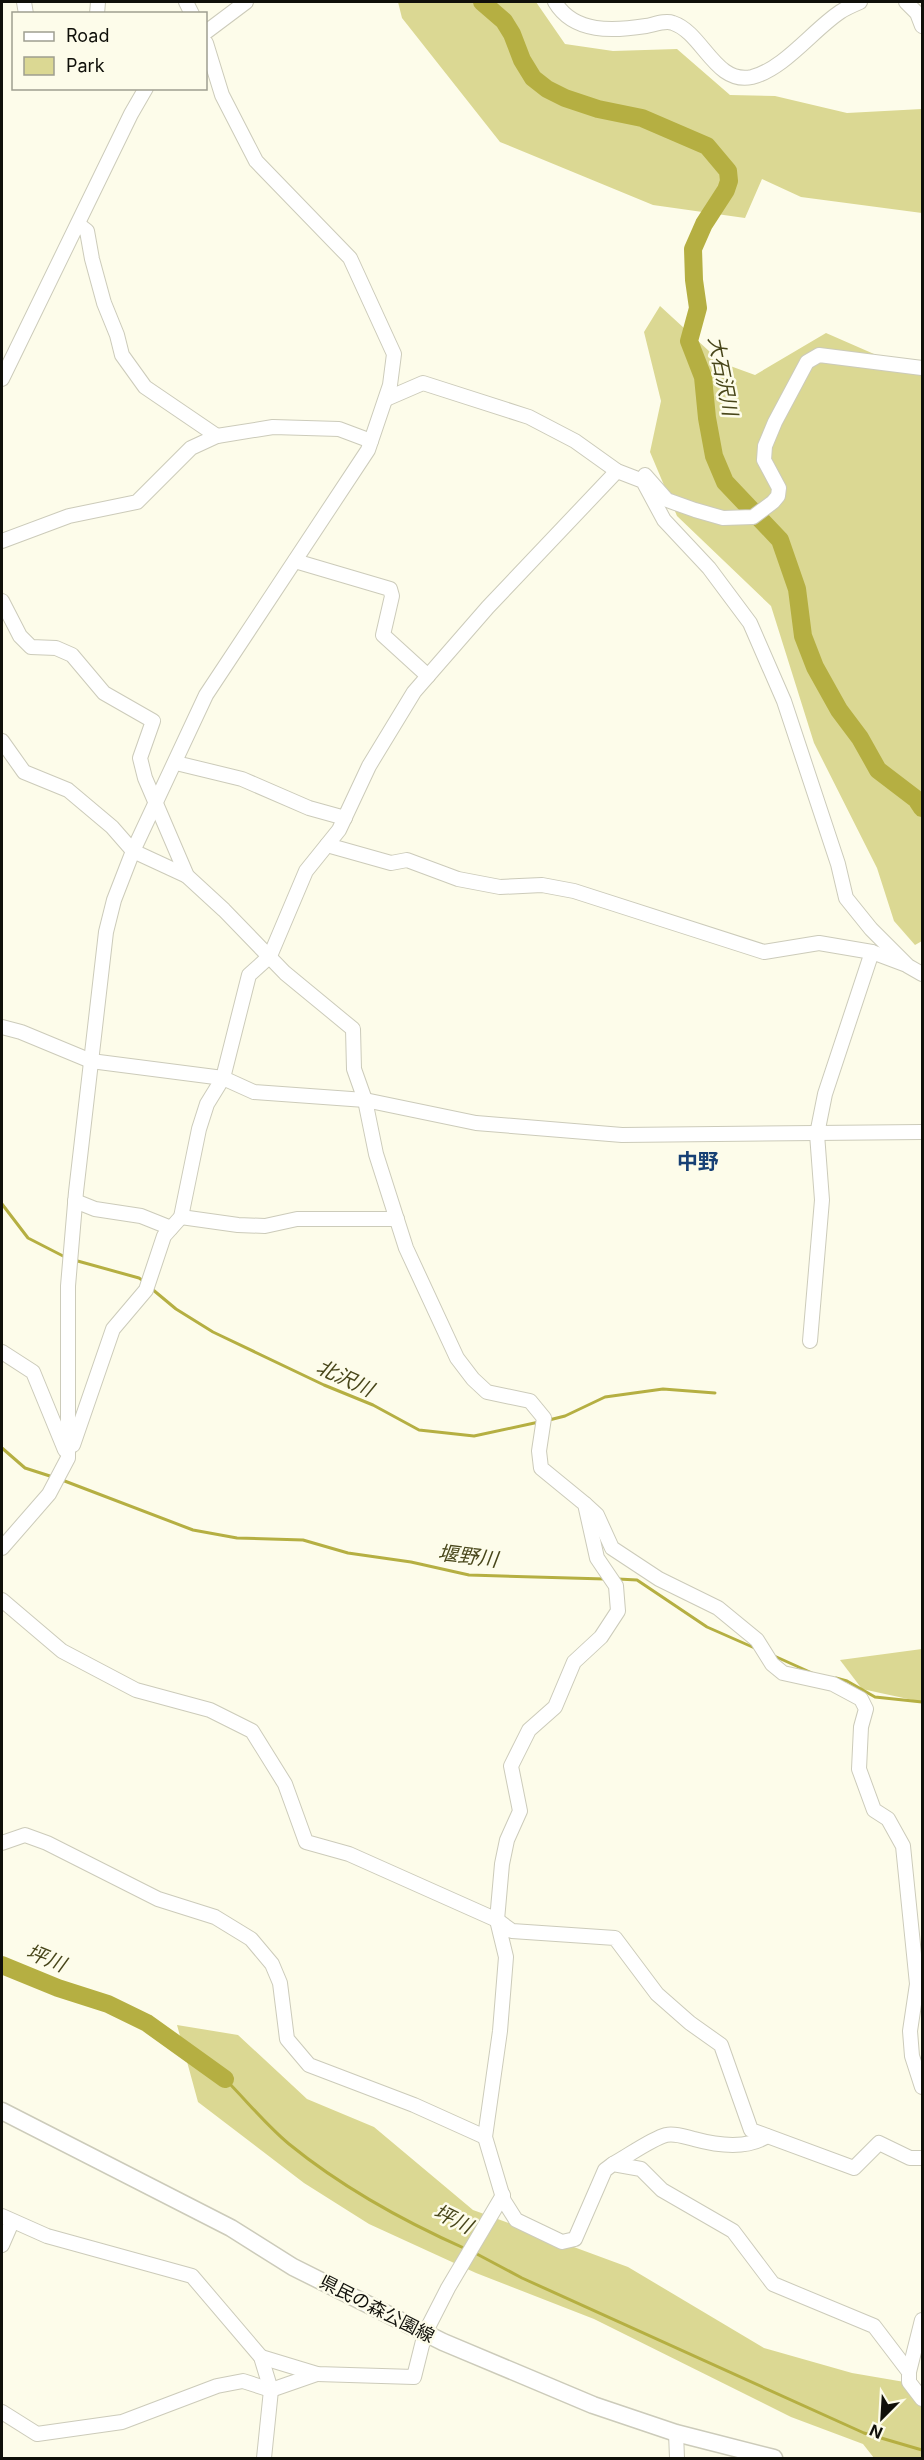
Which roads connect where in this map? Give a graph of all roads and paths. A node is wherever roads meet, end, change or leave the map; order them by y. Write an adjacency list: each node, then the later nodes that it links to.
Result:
1 (246, 2): 6 (street)
2 (555, 2): 3 (street)
3 (860, 2)
4 (906, 2): 5 (street)
5 (922, 26)
6 (207, 31)
7 (207, 46): 12 (street)
8 (145, 90): 9 (street)
9 (78, 224): 11 (street); 13 (street)
10 (922, 368): 16 (street)
11 (2, 379)
12 (386, 399): 14 (street); 15 (street)
13 (217, 436): 14 (street); 17 (street)
14 (371, 441): 18 (street)
15 (617, 471): 16 (street); 20 (street)
16 (634, 475): 30 (street)
17 (2, 540)
18 (295, 561): 20 (street); 22 (street)
19 (2, 602): 23 (street)
20 (428, 676): 24 (street)
21 (2, 741): 26 (street)
22 (176, 763): 23 (street); 24 (street)
23 (156, 805): 26 (street); 27 (street)
24 (345, 818): 25 (street)
25 (327, 845): 28 (street); 29 (street)
26 (134, 851): 27 (street); 33 (street)
27 (187, 876): 29 (street)
28 (872, 952): 30 (street); 37 (street)
29 (270, 956): 34 (street); 35 (street)
30 (908, 966): 31 (street)
31 (922, 974)
32 (2, 1027): 33 (street)
33 (91, 1061): 34 (street); 38 (street)
34 (223, 1078): 35 (street); 40 (street)
35 (365, 1100): 37 (street); 39 (street)
36 (922, 1132): 37 (street)
37 (817, 1134): 41 (street)
38 (75, 1201): 40 (street); 43 (street)
39 (397, 1219): 40 (street); 44 (street)
40 (176, 1223): 43 (street)
41 (810, 1341)
42 (2, 1352): 43 (street)
43 (69, 1458): 45 (street)
44 (585, 1504): 48 (street); 49 (street)
45 (2, 1548)
46 (2, 1600): 48 (street)
47 (2, 1843): 52 (street)
48 (498, 1920): 51 (street); 52 (street)
49 (922, 2087)
50 (2, 2111): 59 (main road, 県民の森公園線)
51 (767, 2136): 53 (street); 54 (street)
52 (485, 2137): 55 (street)
53 (922, 2158)
54 (613, 2164): 55 (street); 61 (street)
55 (502, 2195): 59 (street)
56 (7, 2219): 57 (street); 60 (street)
57 (2, 2245)
58 (922, 2320): 61 (street)
59 (425, 2333): 62 (street); 66 (main road, 県民の森公園線)
60 (261, 2357): 62 (street); 63 (street)
61 (909, 2372): 64 (street)
62 (317, 2374): 63 (street)
63 (271, 2390): 65 (street); 67 (street)
64 (922, 2399)
65 (2, 2412)
66 (676, 2433): 68 (street); 69 (main road, 県民の森公園線)
67 (264, 2458)
68 (677, 2458)
69 (774, 2458)

